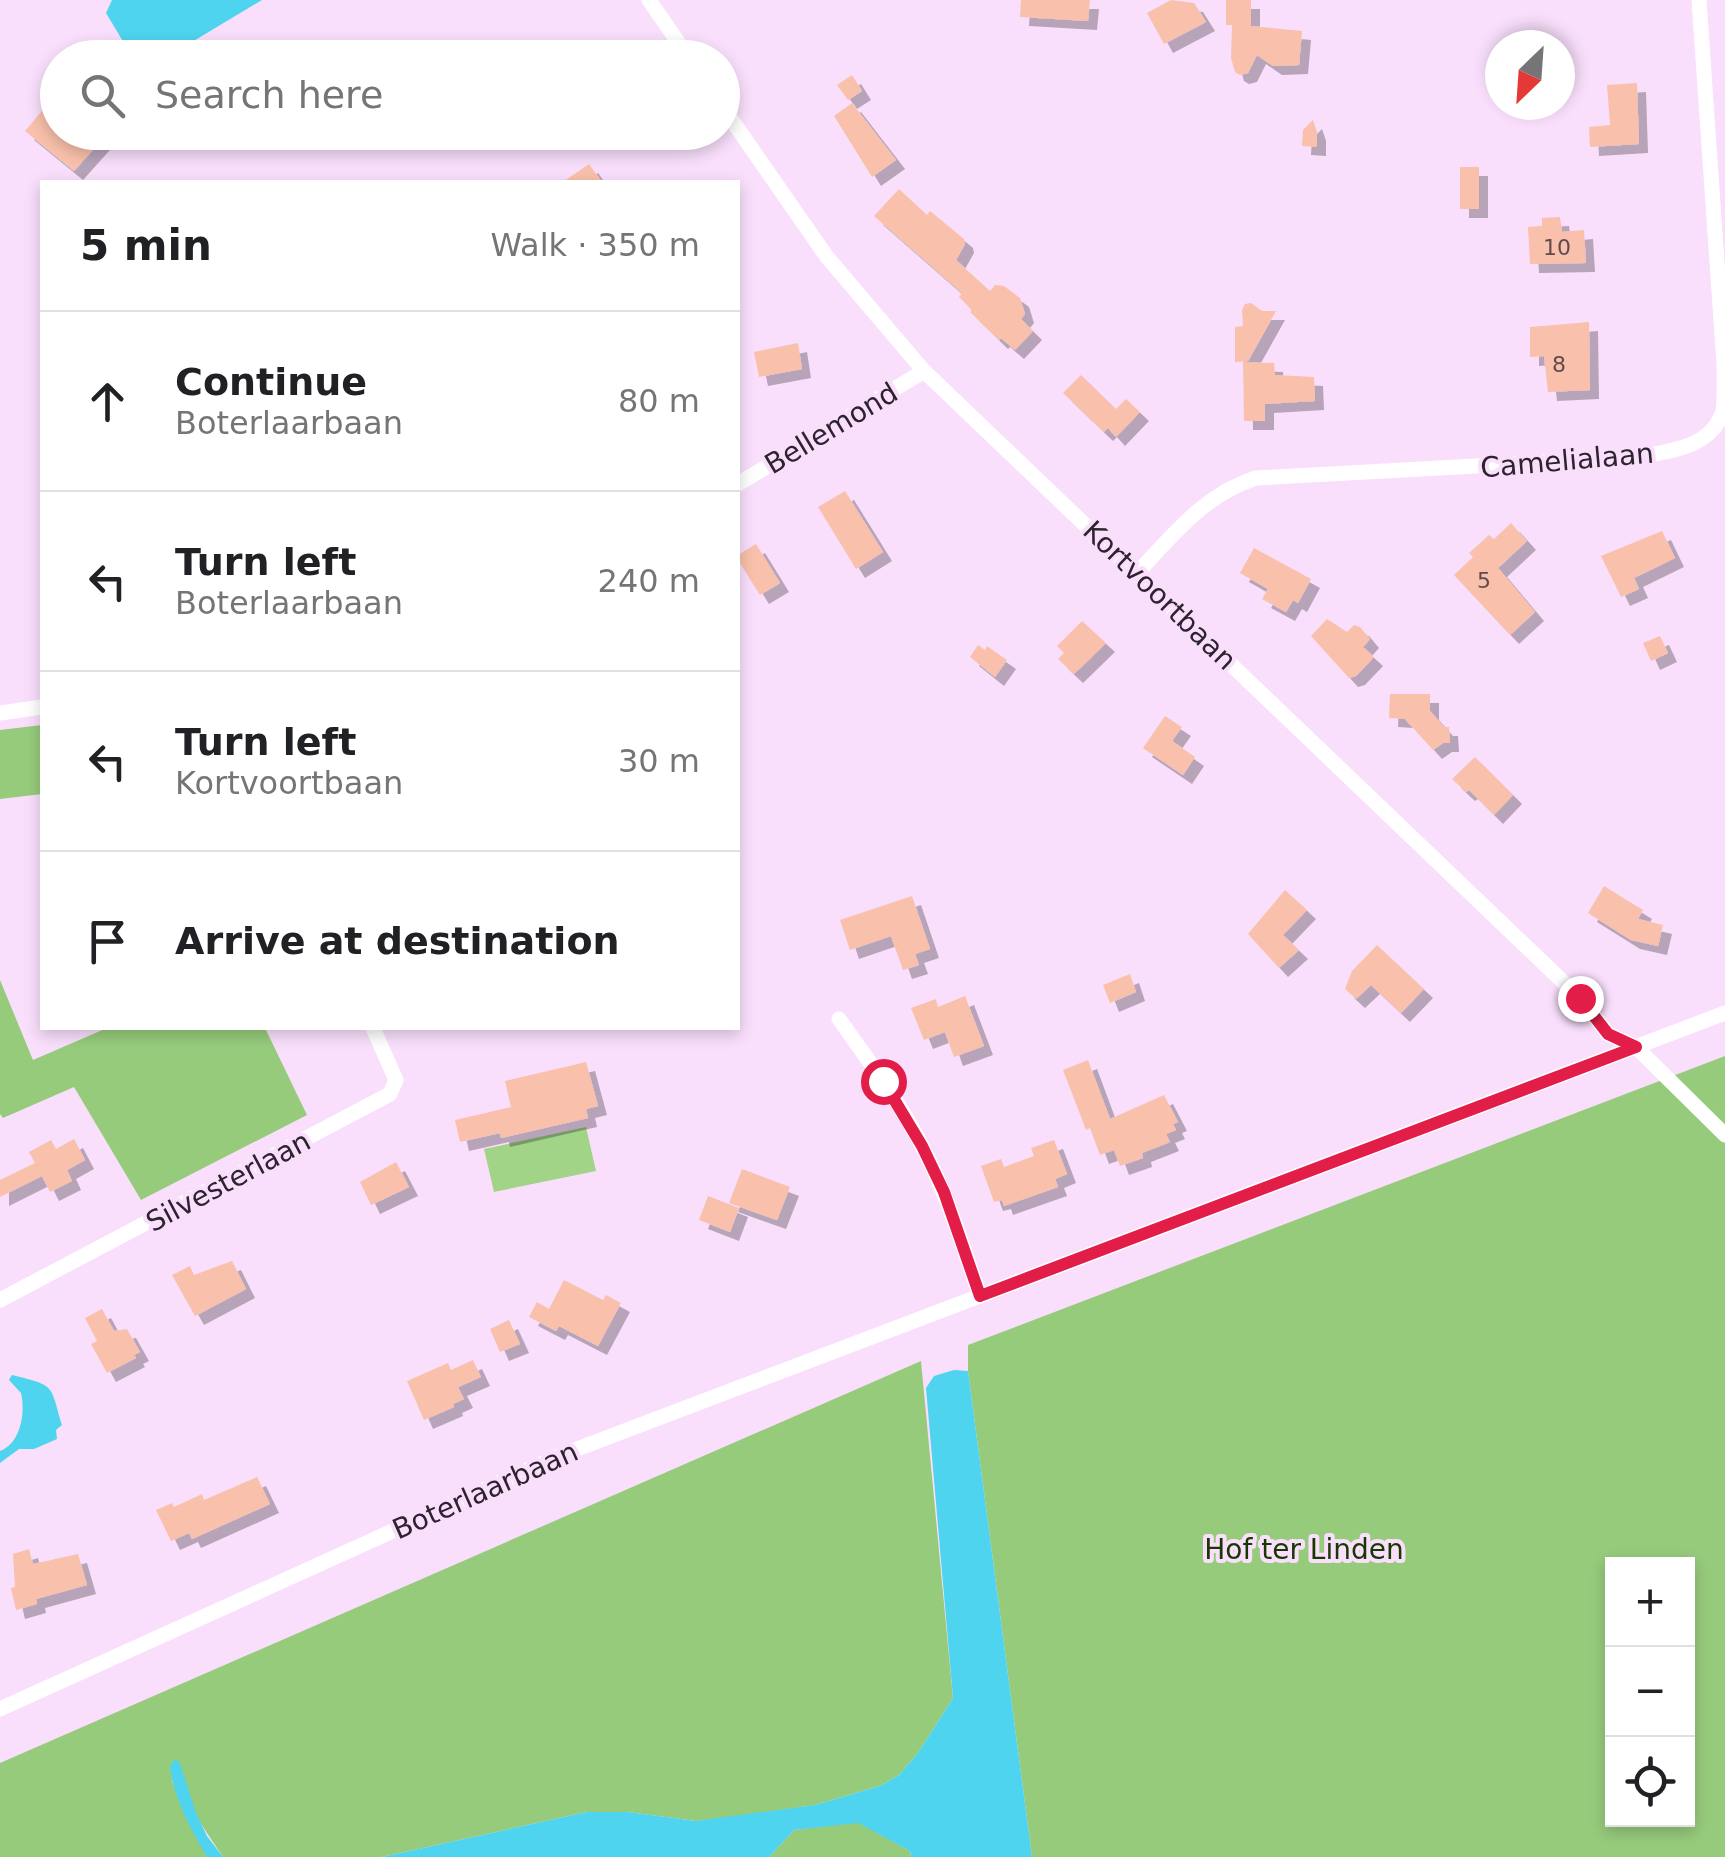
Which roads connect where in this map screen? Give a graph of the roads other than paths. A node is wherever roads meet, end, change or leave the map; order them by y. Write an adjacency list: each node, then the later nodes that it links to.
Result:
1 (649, 0): 3 (street)
2 (1699, 0): 5 (street, Camelialaan)
3 (677, 40)
4 (740, 132): 6 (street, Kortvoortbaan)
5 (1724, 328): 8 (street, Camelialaan)
6 (924, 371): 7 (street, Bellemond); 8 (street, Kortvoortbaan)
7 (740, 483)
8 (1138, 572): 14 (street, Kortvoortbaan)
9 (40, 707): 10 (street)
10 (0, 713)
11 (1725, 1013): 14 (street, Boterlaarbaan)
12 (839, 1019): 16 (street)
13 (374, 1030): 17 (street, Silvesterlaan)
14 (1636, 1047): 15 (street, Kortvoortbaan); 16 (street, Boterlaarbaan)
15 (1725, 1135)
16 (980, 1296): 18 (street, Boterlaarbaan)
17 (0, 1300)
18 (0, 1708)

